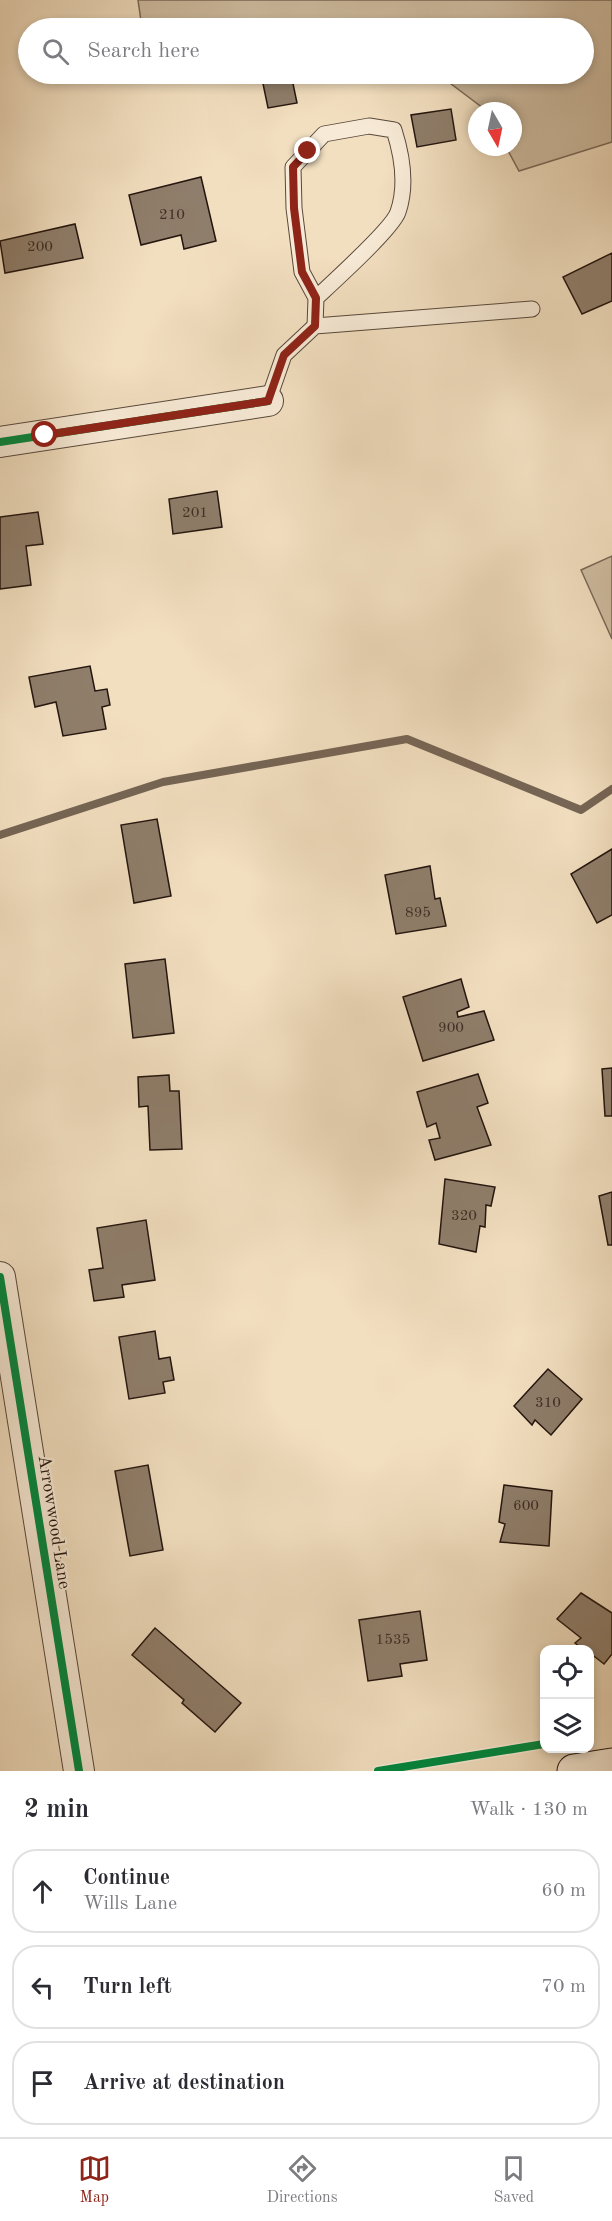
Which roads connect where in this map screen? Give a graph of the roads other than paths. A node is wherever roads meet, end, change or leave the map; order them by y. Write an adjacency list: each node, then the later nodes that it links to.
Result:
1 (316, 298): 1 (lane); 3 (lane)
2 (531, 309): 3 (lane)
3 (315, 326): 4 (lane)
4 (268, 401): 5 (street)
5 (0, 442)
6 (0, 1277): 8 (street, Arrowwood Lane)
7 (612, 1765): 9 (main road)
8 (79, 1771)
9 (574, 1771)

